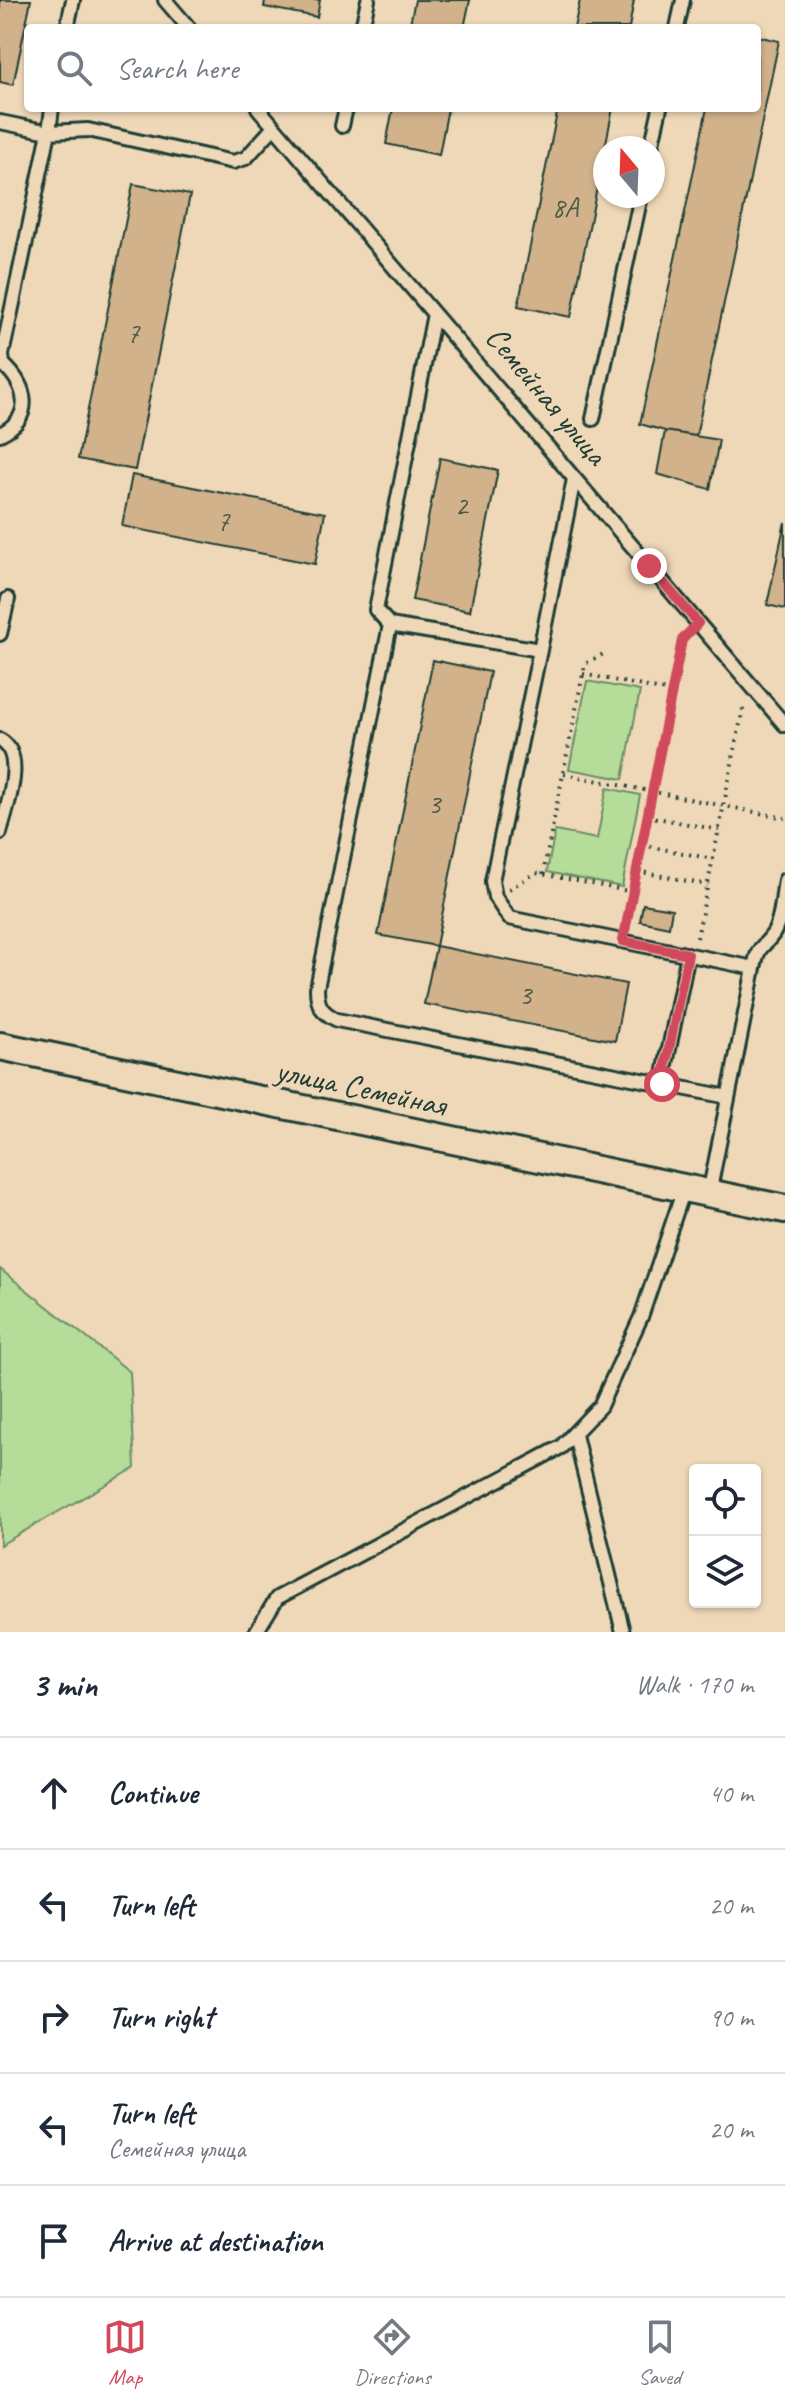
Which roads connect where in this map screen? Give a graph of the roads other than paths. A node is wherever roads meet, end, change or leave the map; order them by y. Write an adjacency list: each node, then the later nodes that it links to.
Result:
1 (73, 0): 5 (lane)
2 (165, 0): 6 (lane)
3 (368, 0): 7 (lane)
4 (683, 0): 8 (lane)
5 (68, 24)
6 (186, 24)
7 (363, 24)
8 (678, 24)
9 (52, 112): 16 (lane)
10 (261, 112): 15 (lane, Семейная улица)
11 (345, 112): 14 (lane)
12 (659, 112): 17 (lane)
13 (0, 122): 16 (lane)
14 (342, 126)
15 (274, 127): 16 (lane); 19 (lane, Семейная улица)
16 (49, 132): 21 (lane)
17 (654, 136)
18 (638, 208): 20 (lane)
19 (434, 314): 22 (lane, Семейная улица); 24 (lane)
20 (593, 419)
21 (0, 434)
22 (574, 479): 26 (lane); 27 (lane, Семейная улица)
23 (8, 599): 25 (lane)
24 (390, 625): 26 (lane); 34 (lane)
25 (0, 634)
26 (540, 650): 31 (lane)
27 (785, 725)
28 (0, 740): 29 (lane)
29 (0, 833)
30 (785, 880): 32 (lane)
31 (691, 955): 32 (lane); 34 (lane)
32 (754, 968): 35 (lane)
33 (0, 1046): 36 (street, улица Семейная)
34 (662, 1084): 35 (lane)
35 (728, 1097): 36 (lane)
36 (697, 1191): 37 (street); 38 (lane)
37 (785, 1209)
38 (575, 1435): 39 (lane); 40 (lane)
39 (256, 1632)
40 (623, 1632)

